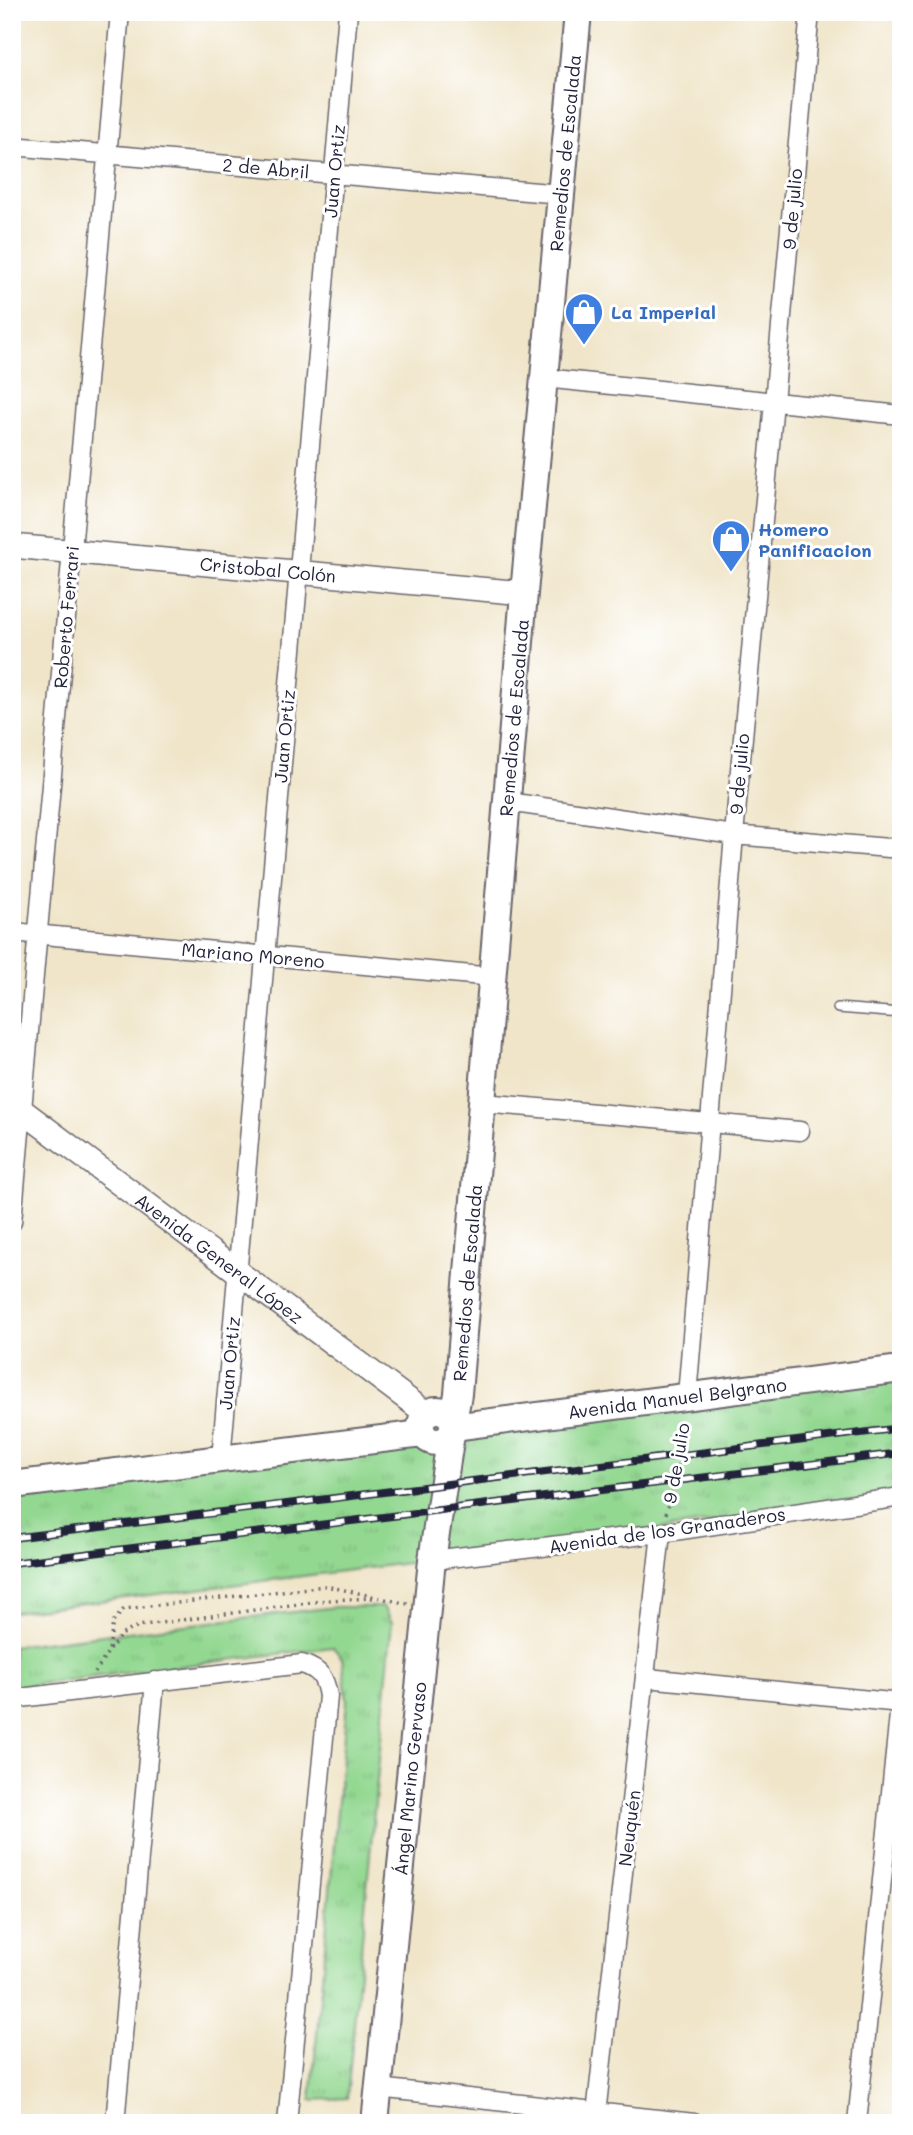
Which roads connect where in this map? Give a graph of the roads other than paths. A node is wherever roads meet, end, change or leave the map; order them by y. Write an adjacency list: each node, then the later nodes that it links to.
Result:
1 (120, 12): 6 (street, Roberto Ferrari)
2 (348, 12): 7 (street, Juan Ortiz)
3 (578, 12): 8 (main road, Remedios de Escalada)
4 (810, 12): 10 (street, 9 de julio)
5 (12, 146): 6 (street, 2 de Abril)
6 (107, 154): 7 (street, 2 de Abril); 13 (street, Roberto Ferrari)
7 (333, 174): 8 (street, 2 de Abril); 14 (street, Juan Ortiz)
8 (561, 194): 9 (main road, Remedios de Escalada)
9 (544, 378): 10 (street); 15 (main road, Remedios de Escalada)
10 (774, 404): 11 (street); 17 (street, 9 de julio)
11 (901, 415)
12 (12, 546): 13 (street, Cristobal Colón)
13 (71, 552): 14 (street, Cristobal Colón); 20 (street, Roberto Ferrari)
14 (298, 573): 15 (street, Cristobal Colón); 21 (street, Juan Ortiz)
15 (524, 593): 16 (main road, Remedios de Escalada)
16 (508, 802): 17 (street); 22 (main road, Remedios de Escalada)
17 (734, 835): 18 (street); 27 (street, 9 de julio)
18 (901, 849)
19 (12, 932): 20 (street, Mariano Moreno)
20 (38, 934): 21 (street, Mariano Moreno); 26 (street, Roberto Ferrari)
21 (264, 956): 22 (street, Mariano Moreno); 31 (street, Juan Ortiz)
22 (493, 977): 25 (main road, Remedios de Escalada)
23 (838, 1008): 24 (lane)
24 (901, 1013)
25 (483, 1102): 27 (street); 35 (main road, Remedios de Escalada)
26 (17, 1106): 29 (street, Roberto Ferrari); 31 (street, Avenida General López)
27 (711, 1123): 28 (street); 33 (street, 9 de julio)
28 (800, 1131)
29 (16, 1135): 30 (street, Roberto Ferrari)
30 (12, 1222)
31 (236, 1272): 34 (street, Avenida General López); 36 (street, Juan Ortiz)
32 (901, 1369): 33 (main road, Avenida Manuel Belgrano)
33 (687, 1396): 35 (main road, Avenida Manuel Belgrano)
34 (424, 1424): 35 (main road, Avenida Manuel Belgrano); 36 (main road)
35 (452, 1428): 40 (main road, Ángel Marino Gervaso)
36 (221, 1459): 37 (main road)
37 (12, 1485)
38 (901, 1497): 39 (street, Avenida de los Granaderos)
39 (661, 1533): 40 (street, Avenida de los Granaderos); 41 (street, Neuquén)
40 (432, 1560): 45 (main road, Ángel Marino Gervaso)
41 (647, 1678): 44 (street); 46 (street, Neuquén)
42 (155, 1681): 43 (street); 47 (street); 48 (street)
43 (12, 1699)
44 (900, 1700): 51 (street)
45 (378, 2088): 46 (street); 49 (main road, Ángel Marino Gervaso)
46 (595, 2118): 50 (street)
47 (115, 2123)
48 (287, 2123)
49 (375, 2123)
50 (694, 2123)
51 (857, 2123)

